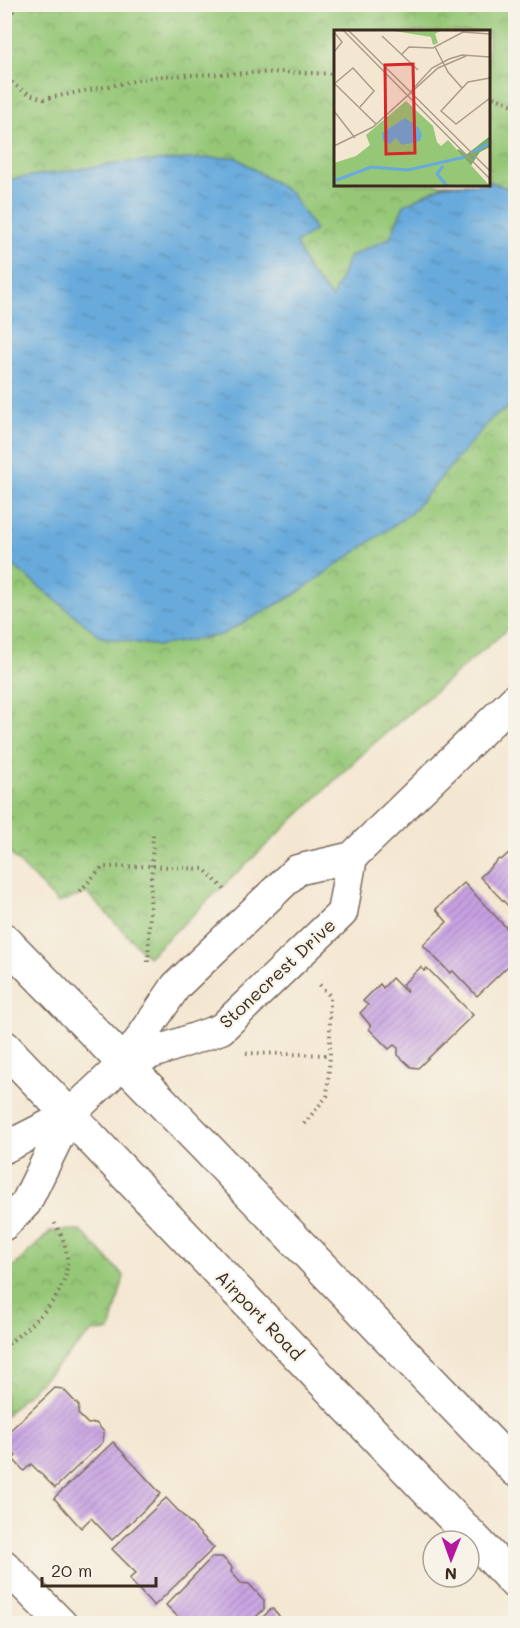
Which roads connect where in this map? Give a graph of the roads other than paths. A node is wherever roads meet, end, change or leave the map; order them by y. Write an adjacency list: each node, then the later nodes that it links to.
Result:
1 (516, 698): 2 (street)
2 (352, 857): 5 (street, Stonecrest Drive); 5 (street, Stonecrest Drive)
3 (4, 940): 5 (main road)
4 (4, 1047): 6 (main road, Airport Road)
5 (124, 1063): 6 (street, Stonecrest Drive); 9 (main road)
6 (69, 1115): 7 (street); 8 (street); 11 (main road, Airport Road)
7 (4, 1148)
8 (4, 1225)
9 (516, 1470)
10 (4, 1564): 12 (street)
11 (516, 1583)
12 (62, 1623)

